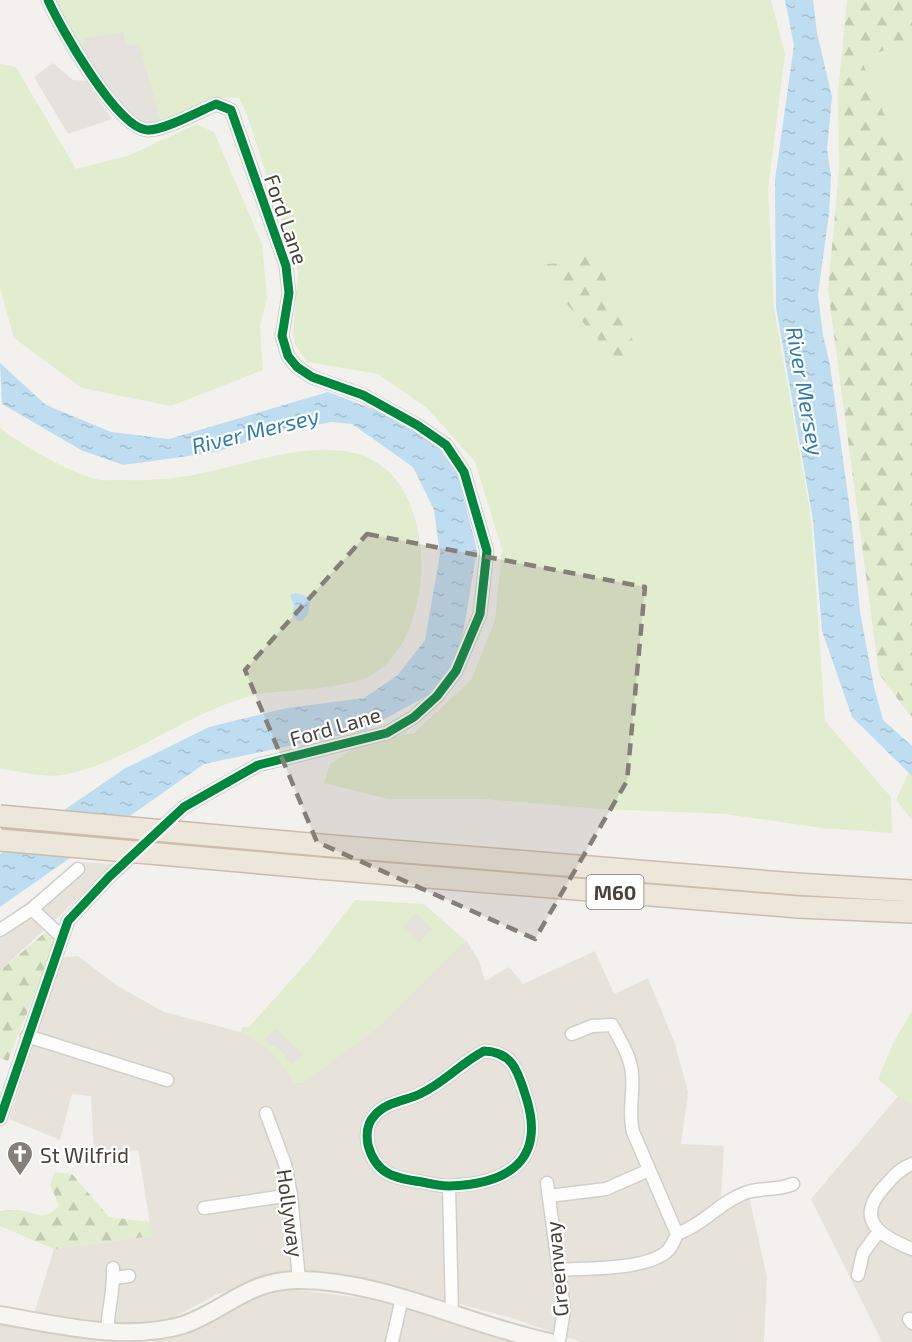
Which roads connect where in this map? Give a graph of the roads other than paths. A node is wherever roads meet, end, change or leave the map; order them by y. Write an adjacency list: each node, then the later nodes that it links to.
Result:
1 (48, 0): 9 (street, Ford Lane)
2 (0, 816): 5 (highway, M60, bridge)
3 (0, 840): 7 (highway, M60, bridge)
4 (78, 869): 6 (street)
5 (912, 891)
6 (32, 909): 8 (street); 9 (street)
7 (912, 912)
8 (0, 930)
9 (62, 937): 11 (street, Ford Lane)
10 (572, 1034): 16 (street)
11 (27, 1036): 12 (street); 14 (street, Ford Lane)
12 (167, 1080)
13 (266, 1113): 20 (street, Hollyway)
14 (0, 1119)
15 (912, 1164): 23 (street)
16 (649, 1170): 21 (street, Greenway); 24 (street)
17 (547, 1183): 21 (street, Greenway)
18 (793, 1184): 24 (street)
19 (449, 1186): 19 (street); 31 (street)
20 (291, 1195): 22 (street); 29 (street, Hollyway)
21 (549, 1196): 26 (street, Greenway)
22 (204, 1208)
23 (879, 1231): 25 (street); 27 (street)
24 (677, 1234): 26 (street)
25 (912, 1249)
26 (560, 1270): 37 (street, Greenway)
27 (858, 1275)
28 (129, 1276): 33 (street)
29 (299, 1280): 30 (main road); 35 (main road)
30 (402, 1298): 31 (main road); 36 (street)
31 (452, 1314): 37 (main road)
32 (0, 1315): 34 (main road)
33 (107, 1332): 34 (main road); 35 (main road)
34 (80, 1336)
35 (148, 1338)
36 (392, 1342)
37 (549, 1342)

